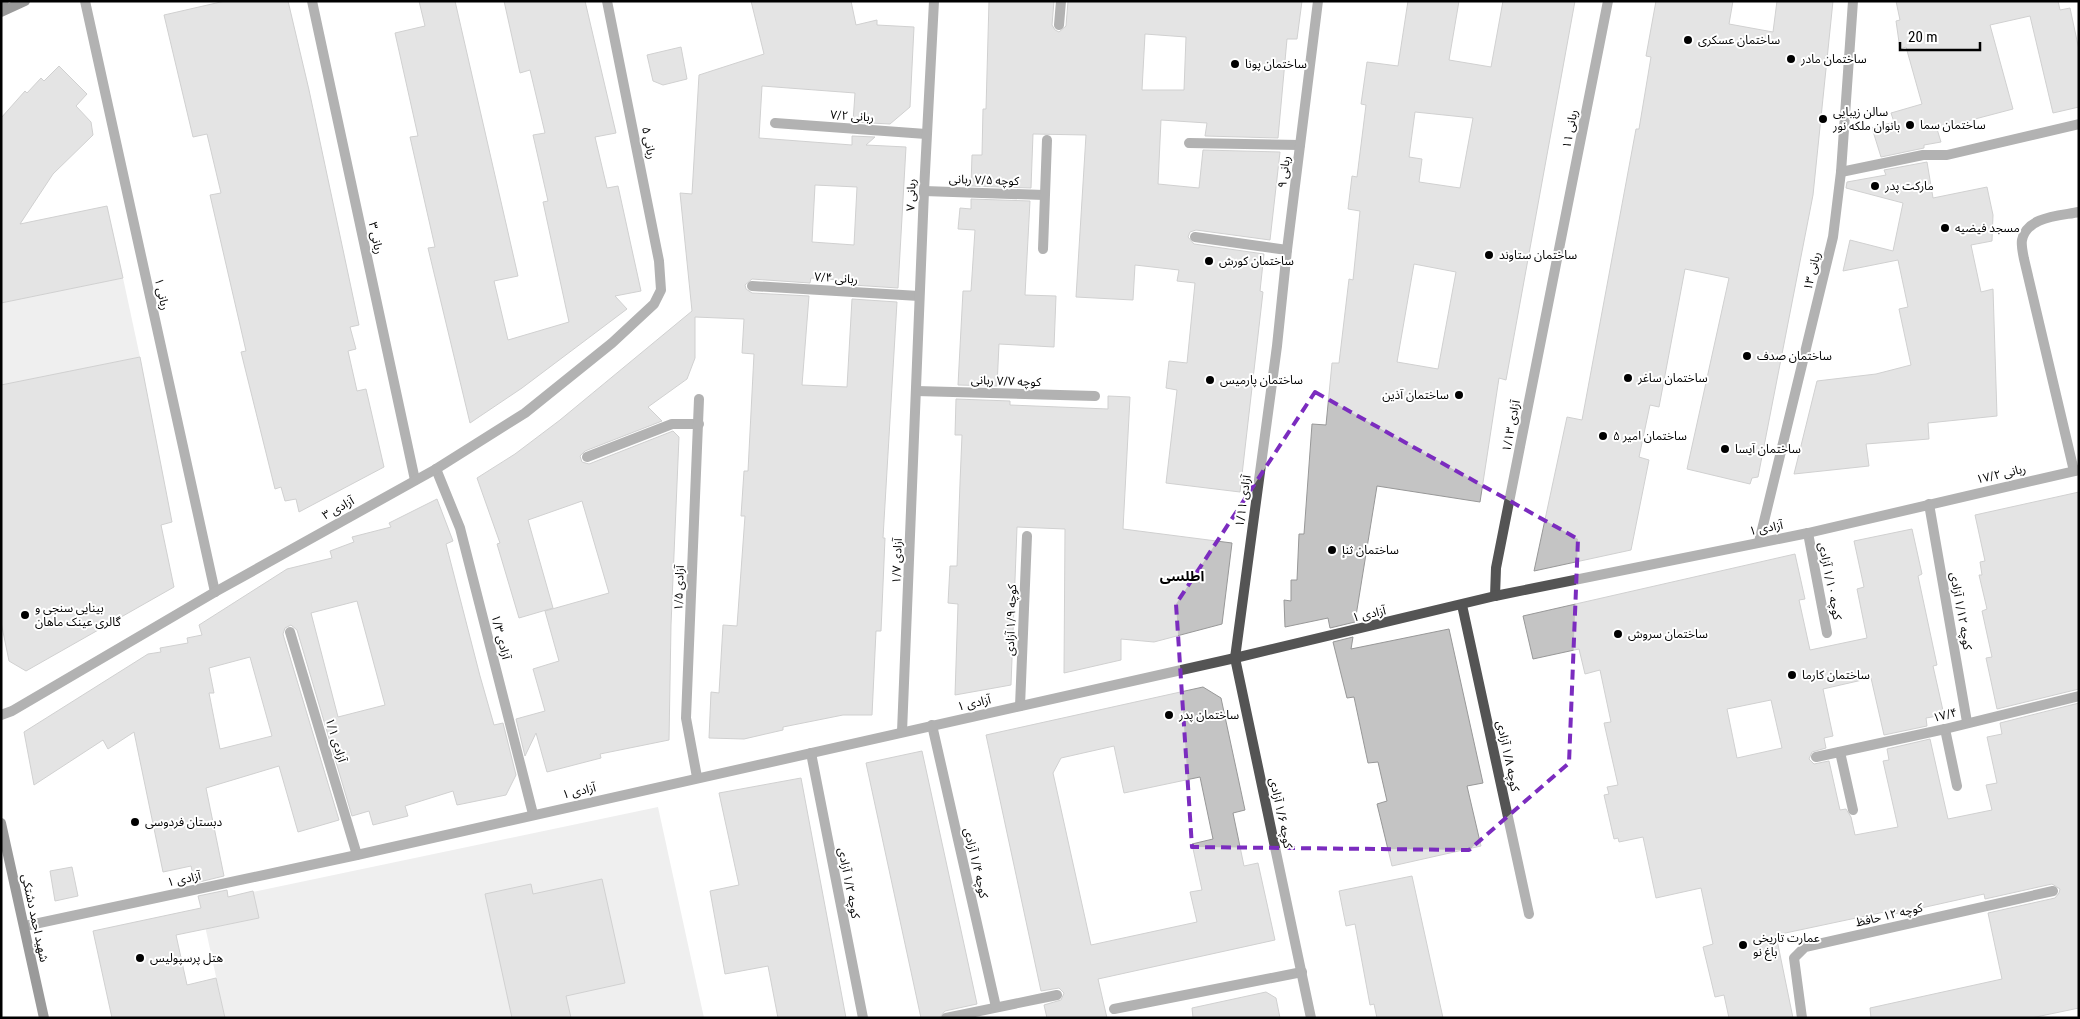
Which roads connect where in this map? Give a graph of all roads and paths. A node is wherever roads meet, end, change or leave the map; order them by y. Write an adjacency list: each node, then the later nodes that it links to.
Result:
1 (4, 1): 11 (main road)
2 (25, 1): 12 (main road)
3 (85, 1): 44 (street, ربانی ۱)
4 (312, 1): 39 (street, ربانی ۳)
5 (607, 1): 29 (street, ربانی ۵)
6 (934, 1): 16 (street, ربانی ۷)
7 (1060, 1): 13 (street)
8 (1318, 1): 19 (street, ربانی ۹)
9 (1608, 1): 27 (street, ربانی ۱۱)
10 (1853, 1): 20 (street, ربانی ۱۳)
11 (1, 6)
12 (1, 12)
13 (1060, 25)
14 (775, 123): 16 (street, ربانی ۷/۲)
15 (2079, 124): 20 (street)
16 (926, 134): 21 (street, ربانی ۷)
17 (1047, 140): 22 (street)
18 (1189, 143): 19 (street)
19 (1300, 145): 26 (street, ربانی ۹)
20 (1841, 172): 43 (street, ربانی ۱۳)
21 (924, 191): 22 (street, کوچه ۷/۵ ربانی); 30 (street, ربانی ۷)
22 (1044, 195): 25 (street)
23 (2079, 212): 38 (street)
24 (1195, 237): 26 (street)
25 (1043, 249)
26 (1287, 250): 31 (street, ربانی ۹)
27 (1556, 261): 45 (street, آزادی ۱/۱۳)
28 (752, 286): 30 (street, ربانی ۷/۴)
29 (661, 290): 37 (street, ۳ آزادی)
30 (920, 296): 32 (street, ربانی ۷)
31 (1277, 346): 49 (street, آزادی ۱/۱۱)
32 (916, 391): 33 (street, کوچه ۷/۷ ربانی); 56 (street, آزادی ۱/۷)
33 (1095, 396)
34 (699, 399): 35 (street, آزادی ۱/۵)
35 (699, 424): 36 (street); 60 (street, آزادی ۱/۵)
36 (586, 457)
37 (436, 469): 39 (street, ۳ آزادی); 63 (street, آزادی ۱/۳)
38 (2076, 470): 40 (street, ربانی ۱۷/۲)
39 (415, 480): 44 (street, ۳ آزادی)
40 (1929, 504): 41 (street, آزادی ۱); 53 (street, کوچه ۱/۱۲ آزادی)
41 (1808, 533): 43 (street, آزادی ۱); 48 (street, کوچه ۱/۱۰ آزادی)
42 (1027, 536): 51 (street, کوچه ۱/۹ آزادی)
43 (1759, 542): 45 (street, آزادی ۱)
44 (215, 592): 52 (street, ۳ آزادی)
45 (1495, 596): 46 (street, آزادی ۱)
46 (1462, 604): 49 (street, آزادی ۱); 67 (street, کوچه ۱/۸ آزادی)
47 (290, 632): 65 (street, آزادی ۱/۱)
48 (1827, 633)
49 (1235, 658): 51 (street, آزادی ۱); 69 (street, کوچه ۱/۶ آزادی)
50 (2079, 696): 53 (street, ۱۷/۴)
51 (1020, 706): 54 (street, آزادی ۱)
52 (1, 715)
53 (1968, 722): 55 (street, ۱۷/۴)
54 (932, 725): 56 (street, آزادی ۱); 71 (street, کوچه ۱/۴ آزادی)
55 (1945, 729): 57 (street, ۱۷/۴); 61 (street)
56 (902, 732): 58 (street, آزادی ۱)
57 (1840, 752): 59 (street, ۱۷/۴); 62 (street)
58 (811, 753): 60 (street, آزادی ۱); 74 (street, کوچه ۱/۲ آزادی)
59 (1816, 757)
60 (697, 777): 63 (street, آزادی ۱)
61 (1957, 786)
62 (1853, 810)
63 (533, 814): 65 (street, آزادی ۱)
64 (1, 823): 68 (main road, شهید احمد دشتکی)
65 (357, 855): 68 (street, آزادی ۱)
66 (2053, 891): 77 (street, کوچه ۱۲ حافظ)
67 (1529, 914)
68 (25, 926): 73 (main road, شهید احمد دشتکی)
69 (1302, 972): 72 (street); 76 (street, کوچه ۱/۶ آزادی)
70 (1057, 995): 71 (street)
71 (996, 1007): 75 (street)
72 (1114, 1009)
73 (44, 1018)
74 (863, 1018)
75 (946, 1018)
76 (1311, 1018)
77 (1802, 1018)

